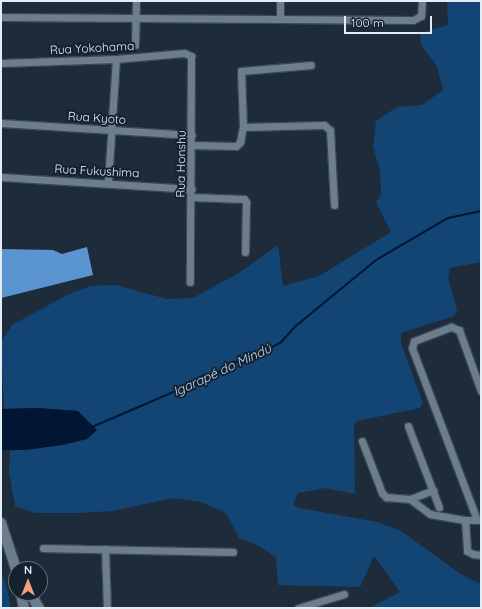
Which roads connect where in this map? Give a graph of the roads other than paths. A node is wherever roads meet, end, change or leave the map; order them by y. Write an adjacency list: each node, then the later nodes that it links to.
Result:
1 (136, 1): 6 (street)
2 (280, 1): 5 (street)
3 (422, 1): 5 (street)
4 (1, 17): 6 (street)
5 (280, 17): 6 (street)
6 (136, 18): 7 (street)
7 (135, 45)
8 (184, 53): 9 (street, Rua Yokohama); 15 (street, Rua Honshu)
9 (116, 59): 10 (street, Rua Yokohama); 14 (street)
10 (1, 63)
11 (311, 65): 13 (street)
12 (1, 123): 14 (street, Rua Kyoto)
13 (243, 127): 16 (street); 21 (street)
14 (111, 130): 15 (street, Rua Kyoto); 18 (street)
15 (192, 135): 16 (street, Rua Honshu)
16 (192, 145): 19 (street, Rua Honshu)
17 (1, 177): 18 (street, Rua Fukushima)
18 (108, 182): 19 (street, Rua Fukushima)
19 (192, 189): 20 (street, Rua Honshu)
20 (191, 197): 22 (street); 23 (street, Rua Honshu)
21 (334, 206)
22 (245, 252)
23 (190, 282)
24 (481, 391): 31 (street)
25 (408, 426): 27 (street)
26 (362, 441): 28 (street)
27 (433, 490): 28 (street); 29 (street)
28 (410, 500): 30 (street)
29 (439, 507)
30 (465, 520): 31 (street); 36 (street)
31 (479, 520)
32 (1, 523): 37 (main road)
33 (43, 548): 34 (street)
34 (105, 549): 35 (street); 39 (street)
35 (233, 552)
36 (481, 555)
37 (13, 561)
38 (344, 594): 40 (street)
39 (107, 608)
40 (298, 608)

